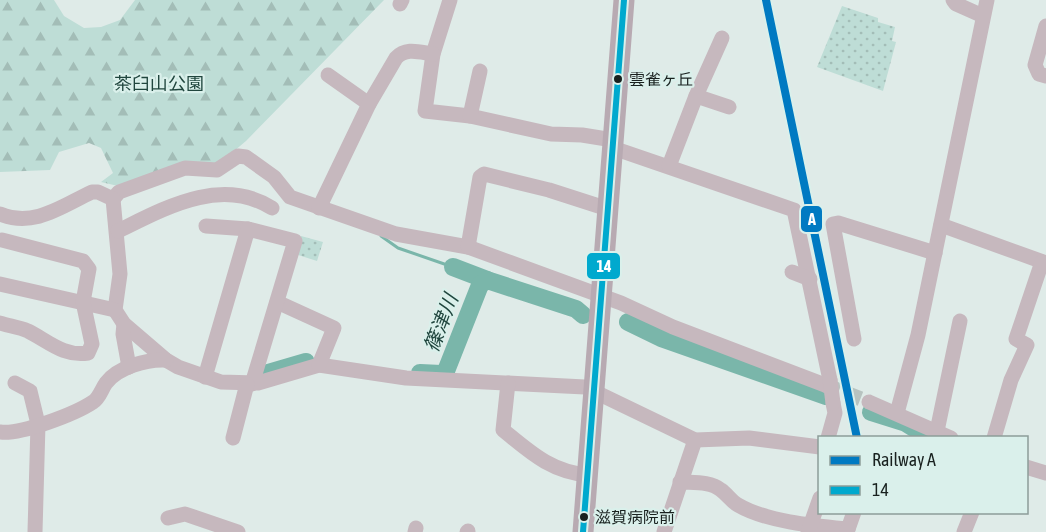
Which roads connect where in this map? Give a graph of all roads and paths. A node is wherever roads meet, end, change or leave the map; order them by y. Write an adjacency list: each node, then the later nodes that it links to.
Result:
1 (450, 0): 8 (street)
2 (624, 0): 16 (highway)
3 (953, 0): 5 (street)
4 (987, 0): 5 (street)
5 (983, 15): 23 (street)
6 (1046, 26): 11 (street)
7 (722, 38): 12 (street)
8 (433, 54): 13 (street); 15 (street)
9 (480, 70): 15 (street)
10 (328, 75): 13 (street)
11 (1046, 76)
12 (696, 96): 14 (street); 17 (street)
13 (369, 104): 20 (street)
14 (729, 107)
15 (470, 116): 16 (street)
16 (613, 144): 17 (street); 21 (highway)
17 (669, 166): 32 (street)
18 (113, 199): 20 (street); 22 (street); 26 (street)
19 (272, 208): 26 (street)
20 (319, 208): 28 (street)
21 (608, 209): 28 (street); 34 (highway)
22 (4, 216): 27 (street)
23 (941, 225): 29 (street); 30 (street)
24 (206, 226): 25 (street)
25 (248, 229): 36 (street); 45 (street)
26 (118, 231): 37 (street)
27 (1, 245): 35 (street)
28 (468, 247): 34 (street)
29 (935, 253): 41 (street); 52 (street)
30 (1044, 262): 57 (street)
31 (792, 272): 32 (street)
32 (810, 279): 46 (street)
33 (0, 284): 35 (street)
34 (601, 296): 46 (street); 50 (highway)
35 (83, 302): 37 (street); 39 (street)
36 (277, 302): 43 (street); 49 (street)
37 (115, 310): 40 (street)
38 (960, 321): 55 (street)
39 (0, 323)
40 (124, 324): 42 (street); 44 (street)
41 (854, 339)
42 (166, 360): 44 (street); 45 (street)
43 (319, 365): 48 (street); 49 (street)
44 (129, 367): 53 (street)
45 (204, 376): 49 (street)
46 (828, 381): 56 (street, bridge)
47 (15, 383): 53 (street)
48 (508, 383): 50 (street); 63 (street)
49 (249, 384): 58 (street)
50 (594, 390): 59 (street); 63 (highway)
51 (869, 402): 52 (street)
52 (901, 418): 55 (street)
53 (38, 424): 54 (street); 71 (street)
54 (0, 432)
55 (944, 434)
56 (829, 436)
57 (995, 436)
58 (233, 438)
59 (695, 440): 60 (street); 64 (street)
60 (818, 447)
61 (1028, 468): 62 (street)
62 (1046, 473)
63 (588, 475): 73 (highway)
64 (680, 482): 69 (street); 74 (street)
65 (818, 501): 69 (street)
66 (854, 514): 70 (street)
67 (972, 514): 75 (street)
68 (168, 518): 72 (street)
69 (809, 529): 70 (street)
70 (848, 530)
71 (35, 532)
72 (238, 532)
73 (583, 532)
74 (664, 532)
75 (964, 532)

